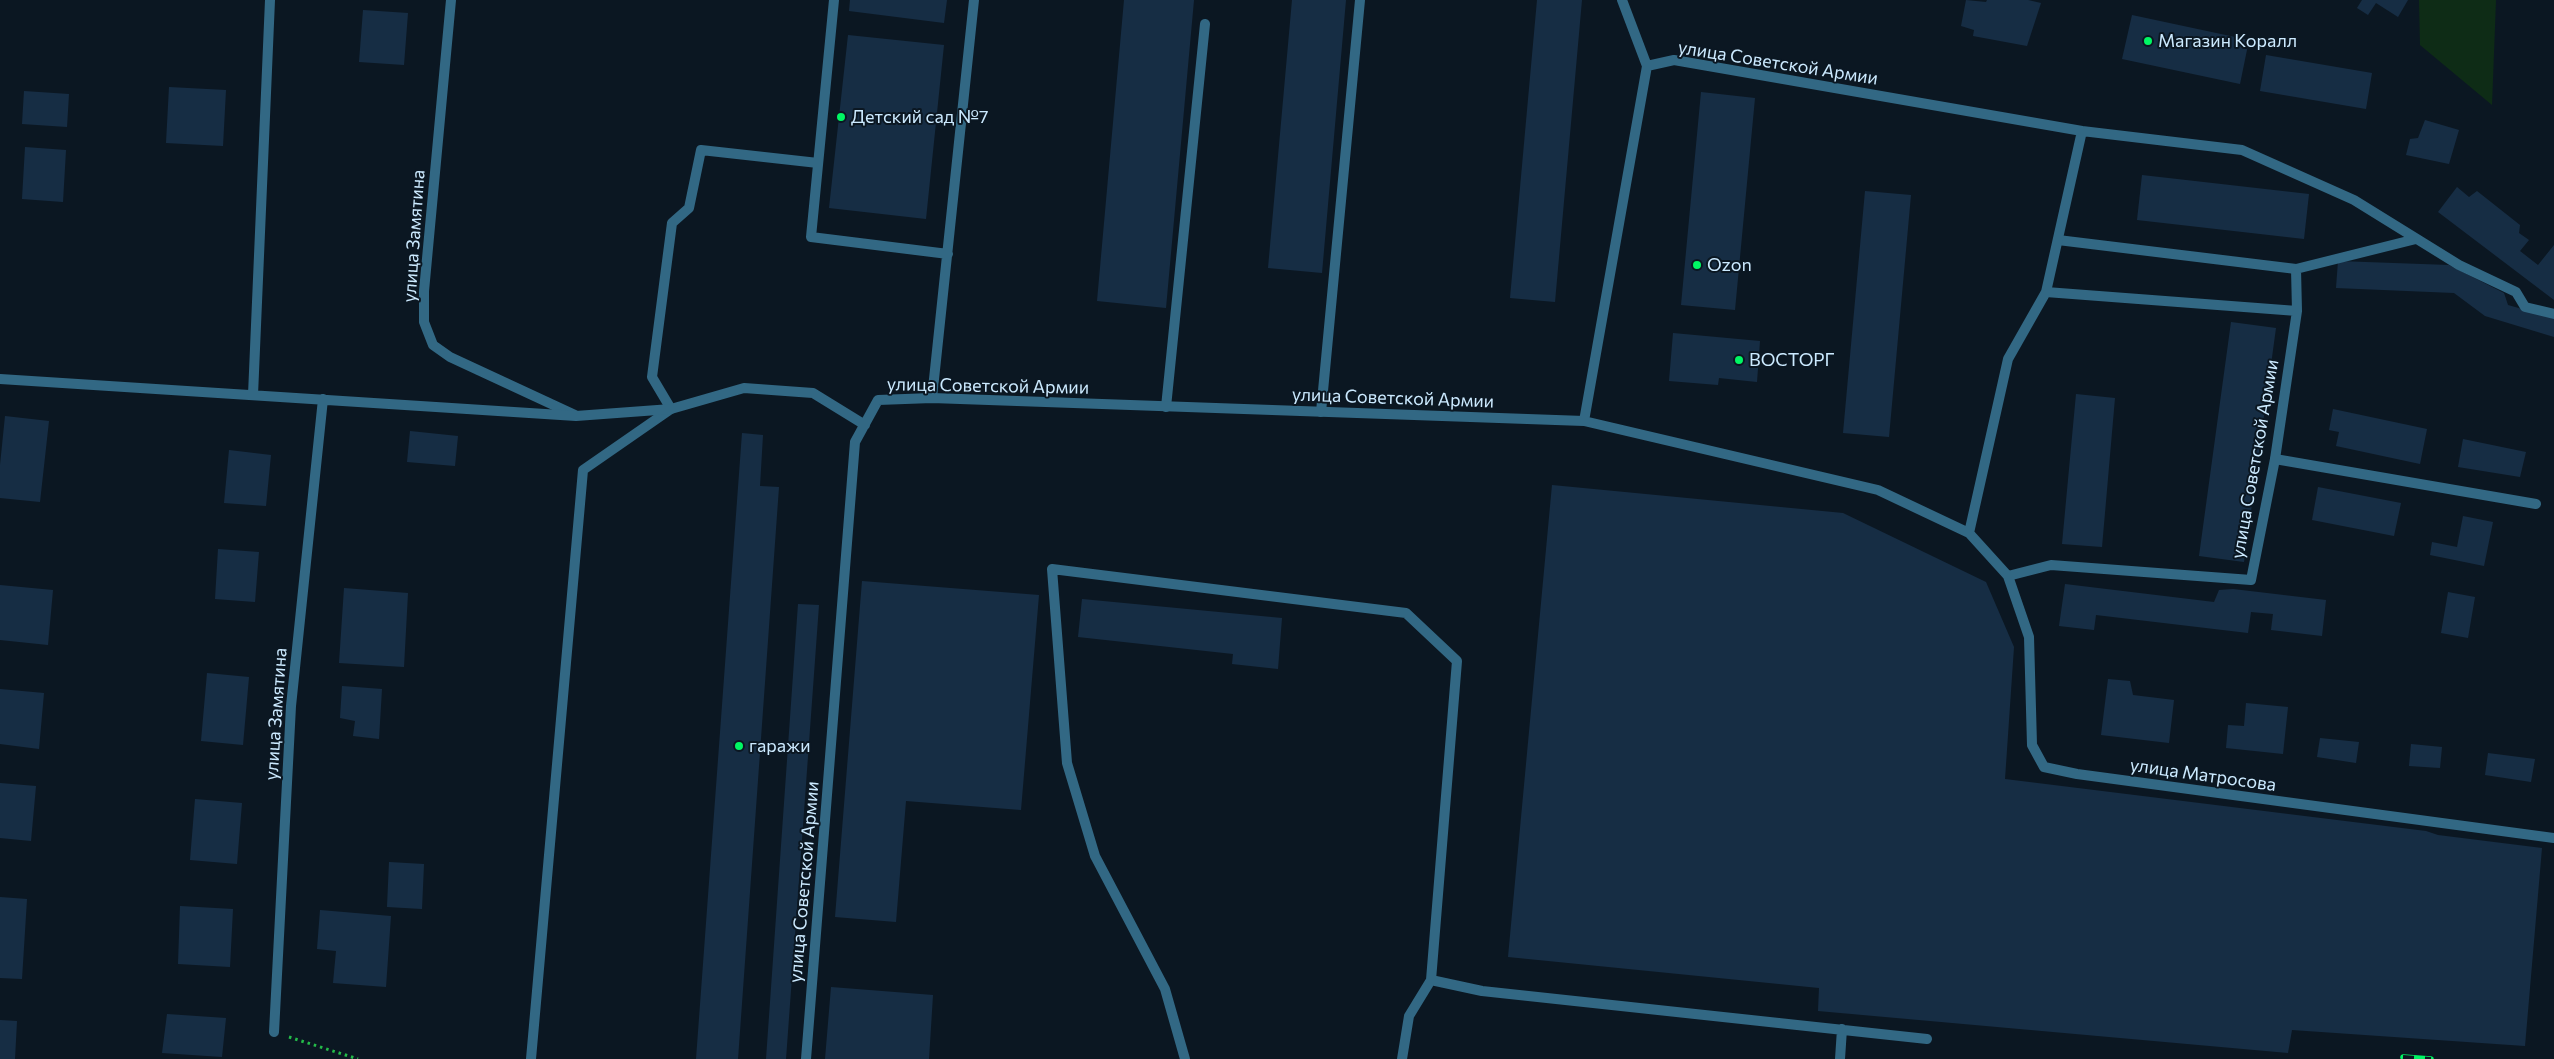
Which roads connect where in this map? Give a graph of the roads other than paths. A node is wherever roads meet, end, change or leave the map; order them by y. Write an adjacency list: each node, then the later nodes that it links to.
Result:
1 (270, 0): 19 (street)
2 (451, 0): 25 (street, улица Замятина)
3 (834, 0): 10 (street)
4 (974, 0): 13 (street)
5 (1360, 0): 24 (street)
6 (1622, 0): 8 (street)
7 (1205, 24): 22 (street)
8 (1647, 66): 9 (street, улица Советской Армии); 26 (street)
9 (2082, 131): 11 (street, улица Советской Армии); 12 (street)
10 (818, 163): 13 (street); 23 (street)
11 (2416, 239): 14 (street); 17 (street, улица Советской Армии)
12 (2058, 240): 14 (street); 15 (street)
13 (948, 254): 20 (street)
14 (2296, 269): 16 (street, улица Советской Армии)
15 (2046, 292): 16 (street); 30 (street)
16 (2296, 311): 28 (street, улица Советской Армии)
17 (2554, 314)
18 (0, 379): 19 (street, улица Замятина)
19 (253, 395): 21 (street, улица Замятина)
20 (932, 398): 22 (street, улица Советской Армии); 27 (street, улица Советской Армии)
21 (323, 399): 25 (street, улица Замятина); 35 (street, улица Замятина)
22 (1166, 407): 24 (street, улица Советской Армии)
23 (671, 409): 25 (street, улица Замятина); 27 (street, улица Замятина); 37 (street)
24 (1321, 412): 26 (street, улица Советской Армии)
25 (576, 416)
26 (1584, 421): 30 (street, улица Советской Армии)
27 (864, 426): 38 (street, улица Советской Армии)
28 (2275, 459): 29 (street); 31 (street, улица Советской Армии)
29 (2536, 504)
30 (1969, 533): 31 (street, улица Советской Армии)
31 (2008, 576): 32 (street, улица Матросова)
32 (2554, 838)
33 (1431, 980): 34 (street); 39 (street); 40 (street)
34 (1842, 1029): 36 (street); 41 (street)
35 (274, 1032)
36 (1927, 1039)
37 (531, 1059)
38 (806, 1059)
39 (1185, 1059)
40 (1402, 1059)
41 (1840, 1059)

